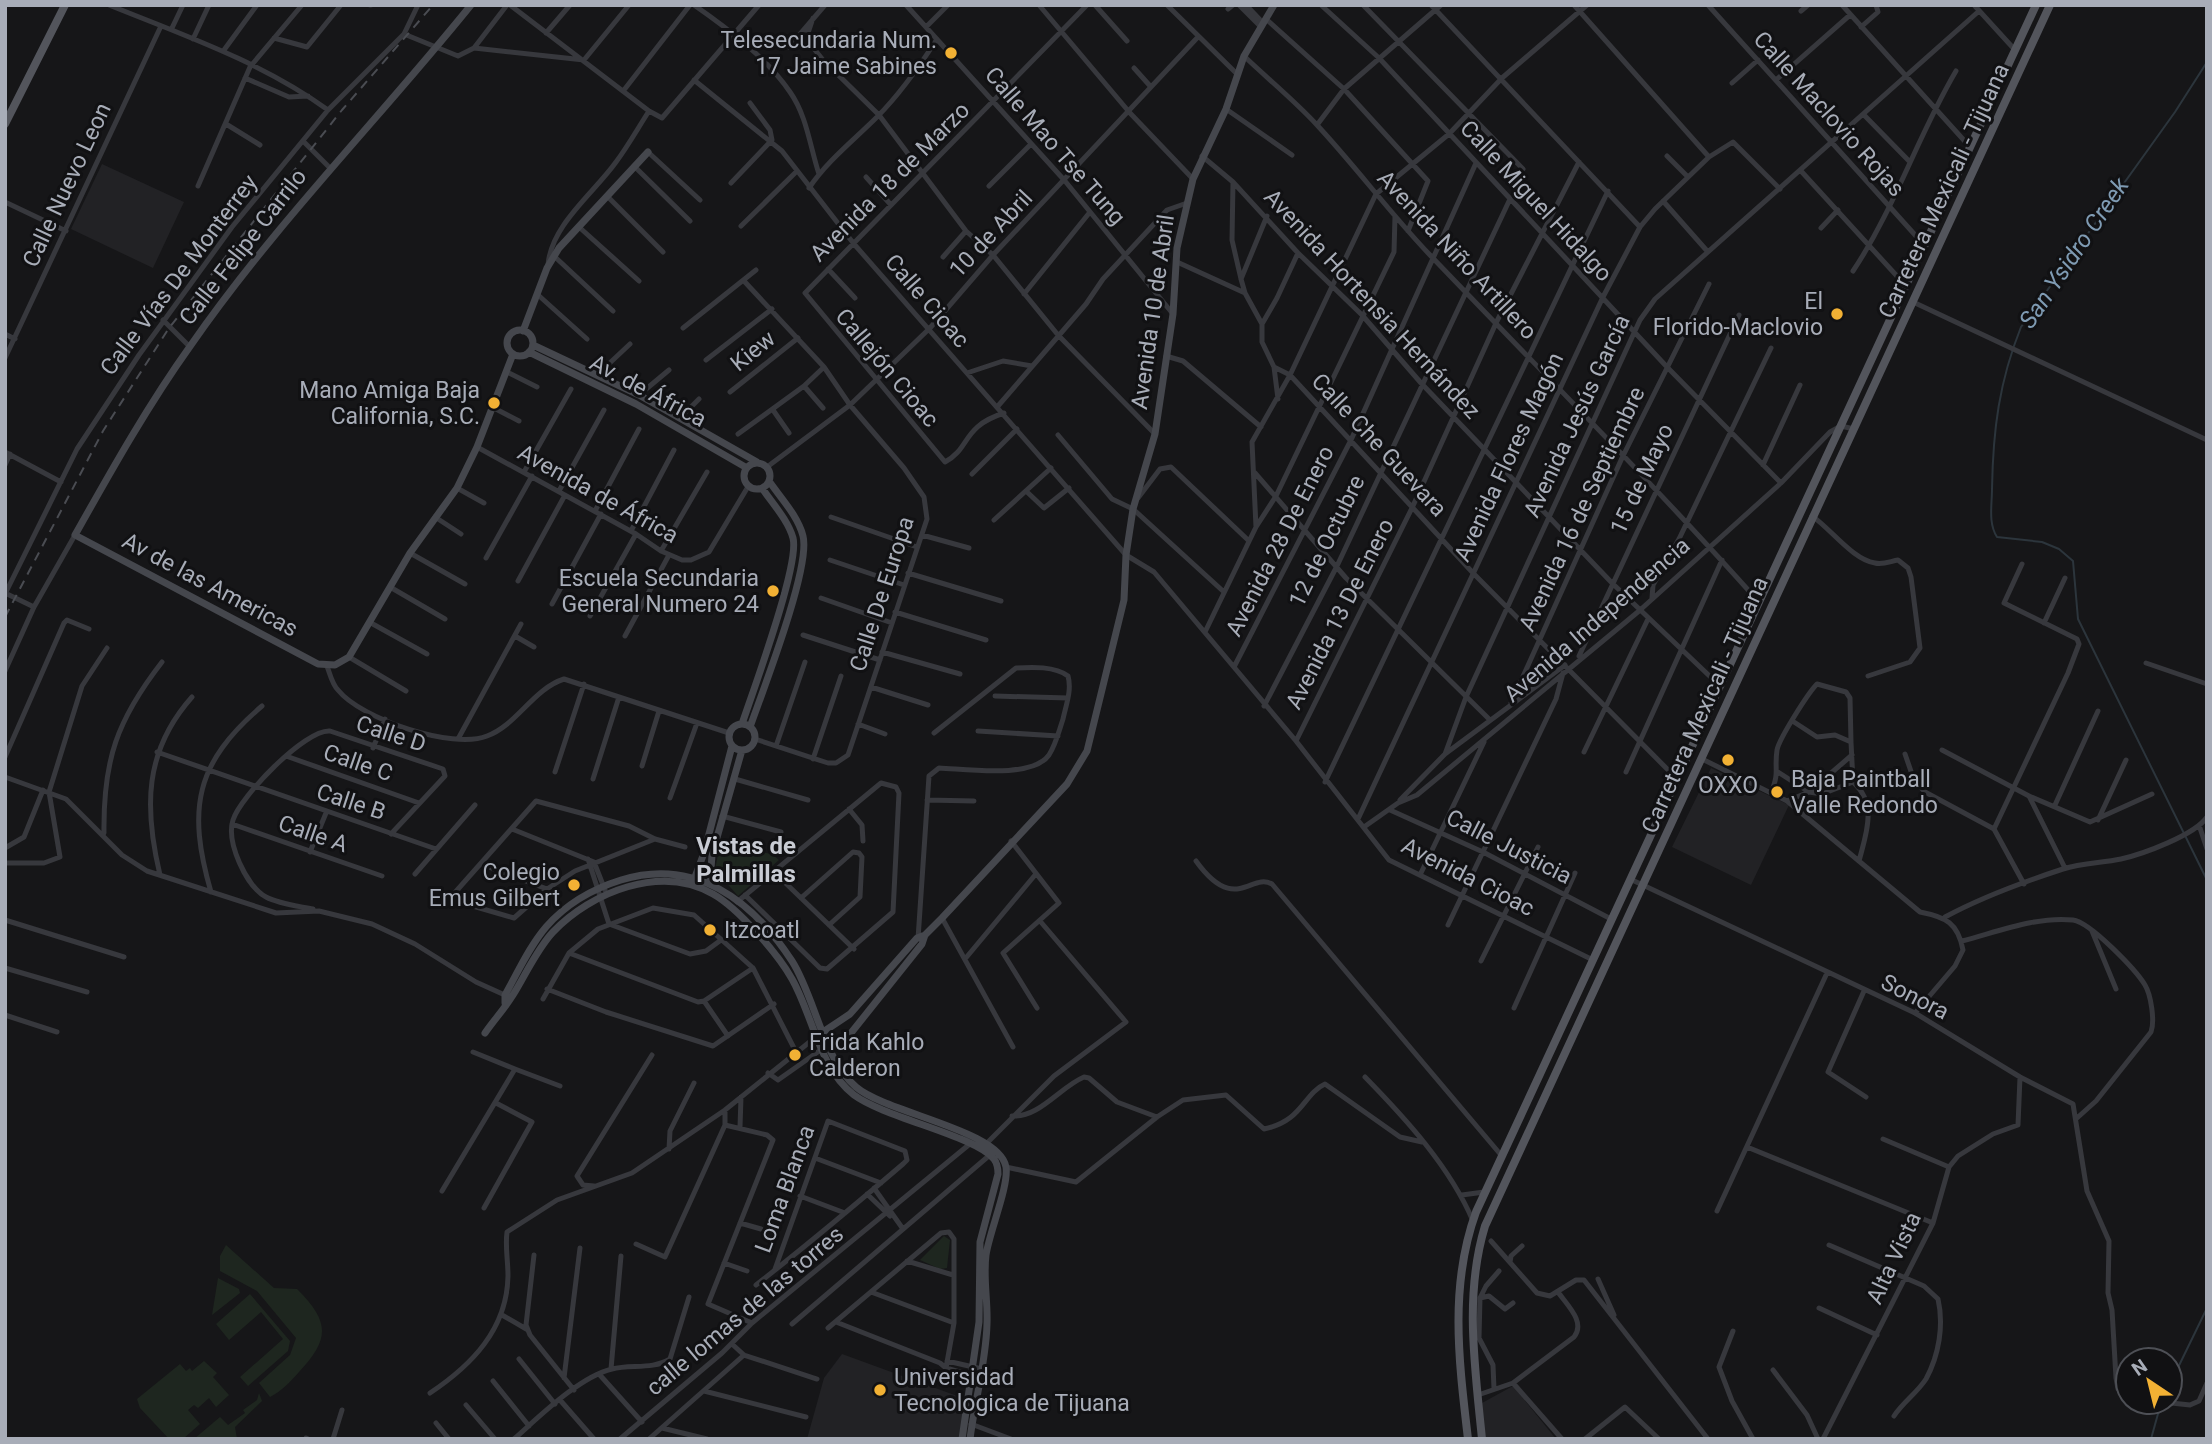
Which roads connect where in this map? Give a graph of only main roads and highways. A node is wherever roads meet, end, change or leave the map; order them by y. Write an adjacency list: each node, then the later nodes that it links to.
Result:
1 (2036, 5): 5 (main road, Carretera Mexicali - Tijuana)
2 (2050, 5): 6 (main road, Carretera Mexicali - Tijuana)
3 (64, 6): 4 (main road)
4 (5, 124)
5 (1468, 1439)
6 (1482, 1439)

